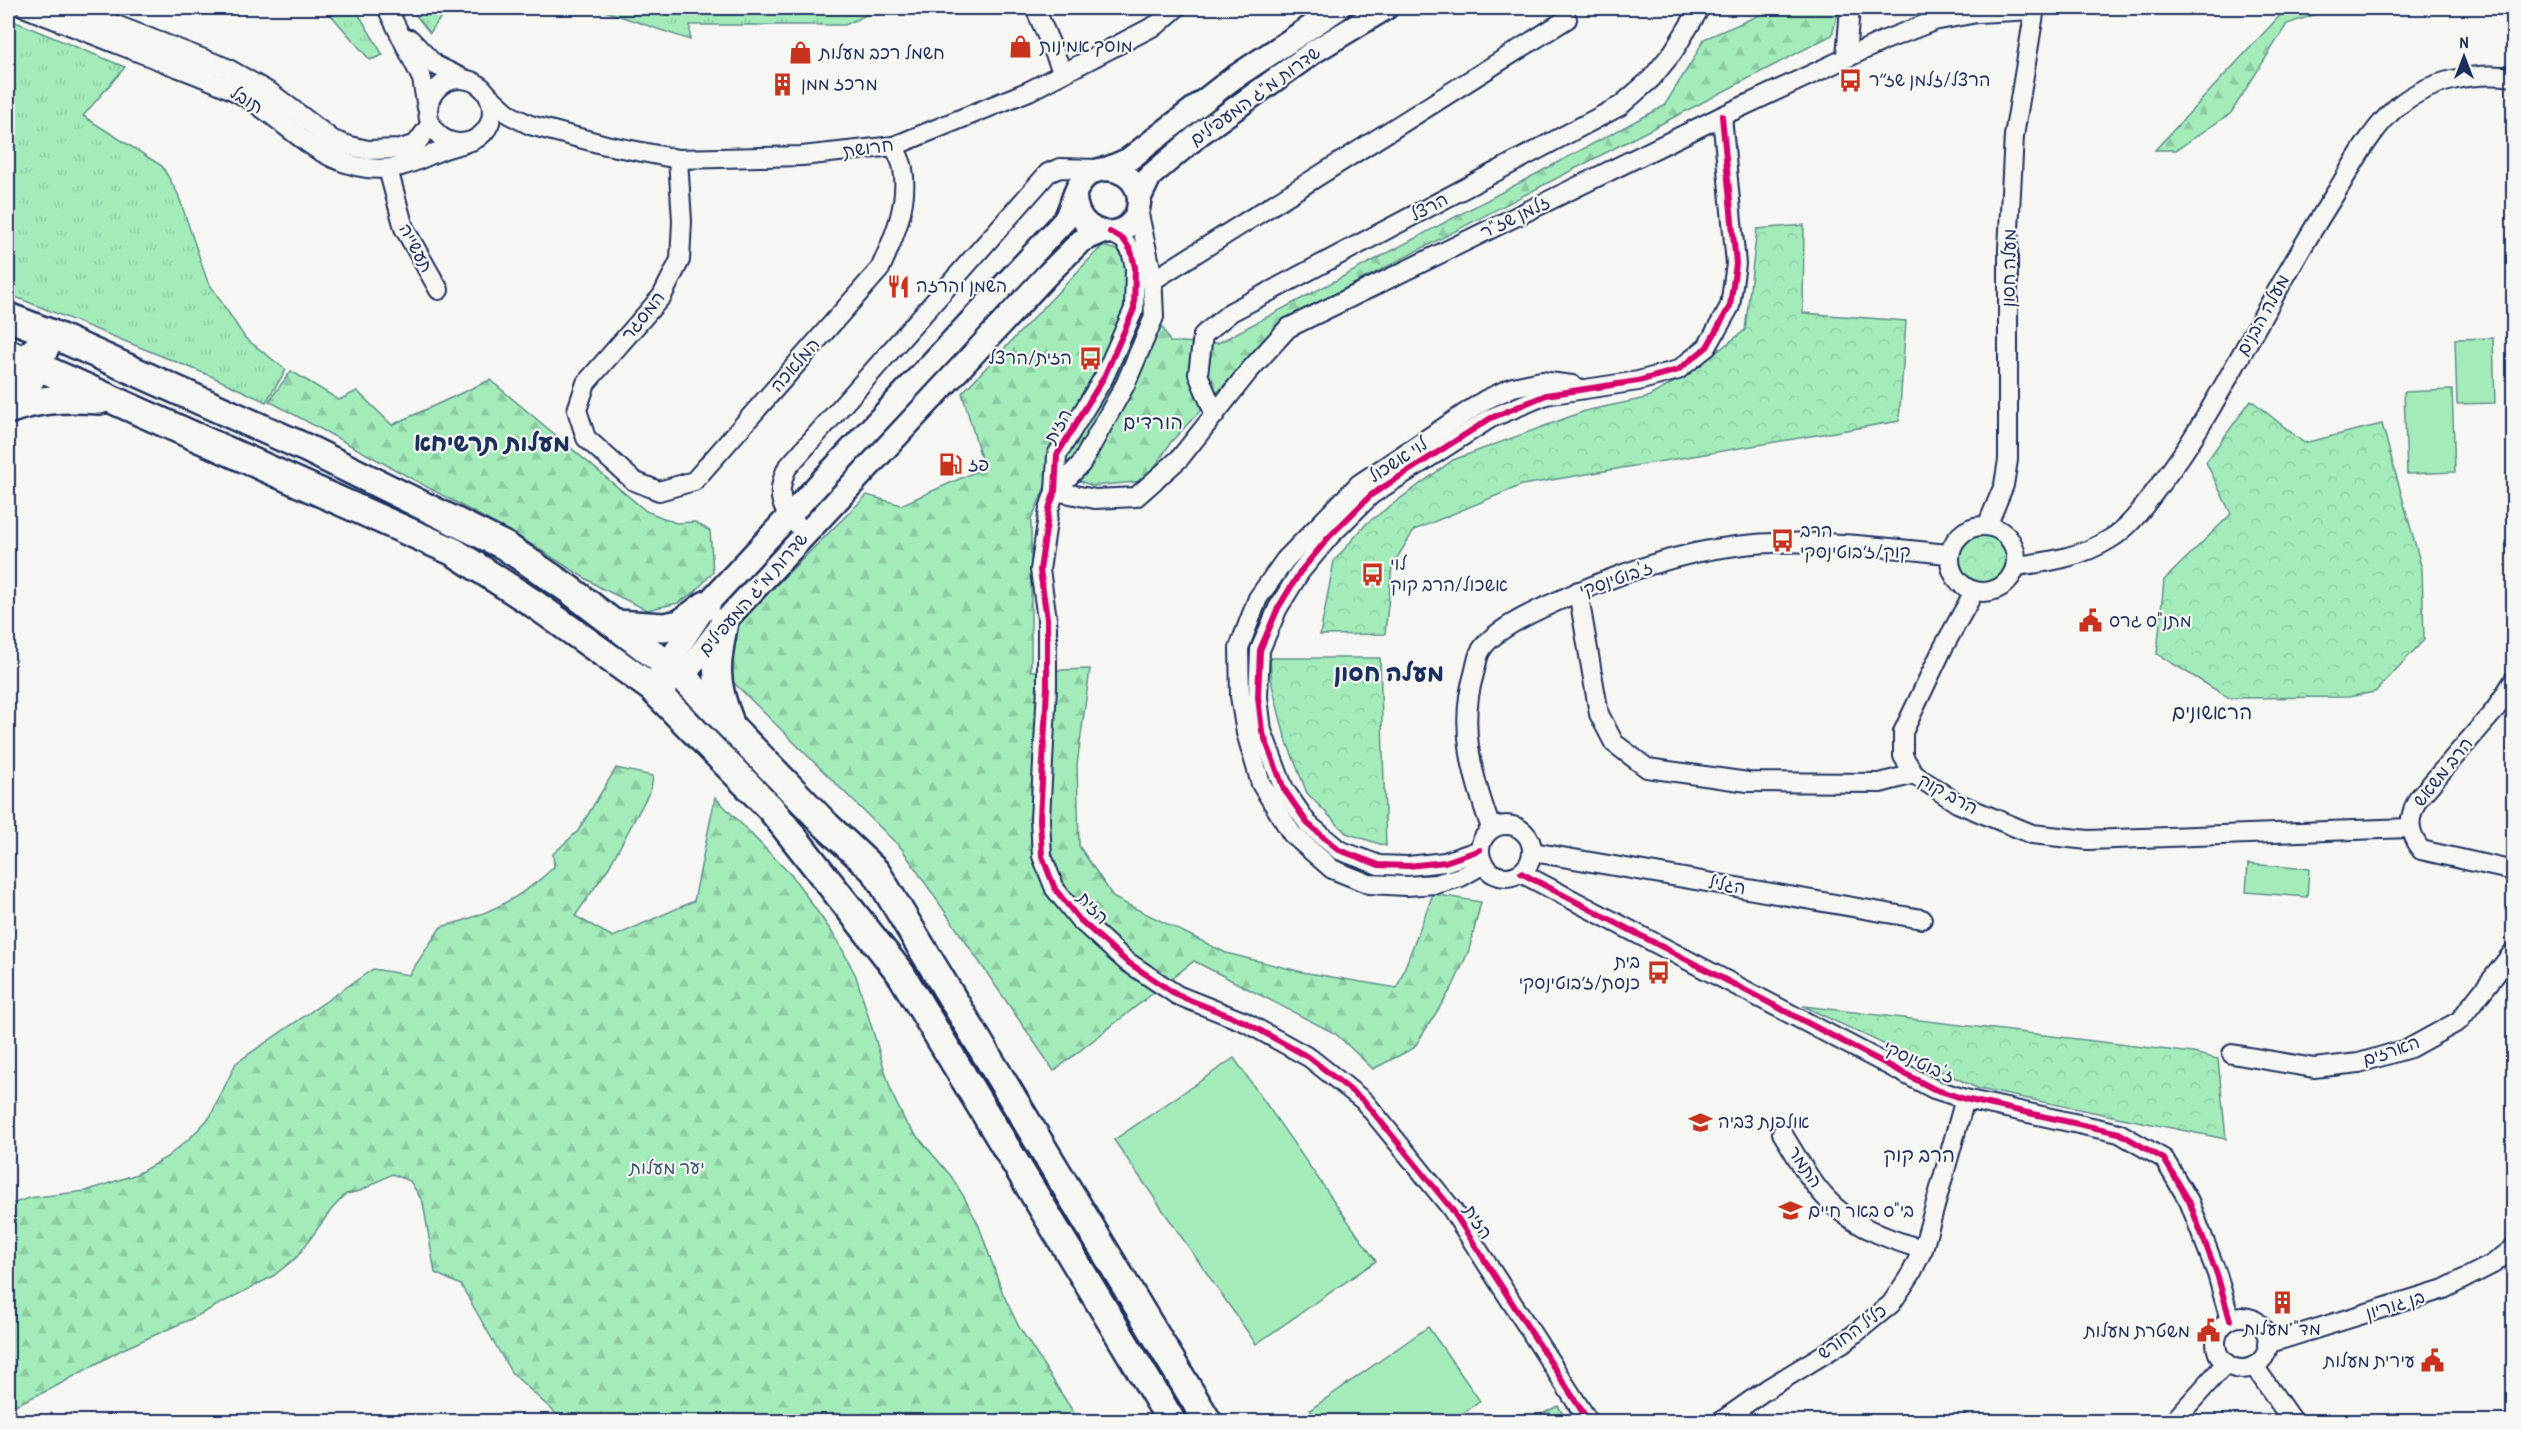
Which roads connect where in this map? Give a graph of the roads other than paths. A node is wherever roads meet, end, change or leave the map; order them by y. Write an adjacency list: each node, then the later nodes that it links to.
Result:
1 (26, 8): 24 (street, תובל)
2 (72, 8): 18 (street, תובל)
3 (1035, 8): 13 (street)
4 (1176, 8): 13 (street, חרושת)
5 (1339, 8): 25 (main road, שדרות מ"ג המעפילים)
6 (1386, 8): 27 (main road, שדרות מ"ג המעפילים)
7 (1700, 8): 36 (street, הרצל)
8 (1850, 8): 12 (street)
9 (2034, 9): 12 (street, זלמן שז"ר); 40 (street, מעלה חסון)
10 (392, 14): 15 (street); 18 (street)
11 (1567, 19): 29 (street)
12 (1846, 57): 17 (street, זלמן שז"ר)
13 (1063, 73): 22 (street, חרושת)
14 (2514, 77): 43 (street, מעלה הבנים)
15 (466, 79): 16 (street); 18 (street)
16 (488, 95): 19 (street, חרושת); 20 (street)
17 (1722, 116): 36 (street, זלמן שז"ר); 56 (street, לוי אשכול)
18 (429, 119): 21 (street)
19 (530, 125): 20 (street, חרושת); 23 (street, חרושת)
20 (481, 136): 21 (street)
21 (463, 144): 24 (street, תובל)
22 (894, 147): 23 (street, חרושת); 37 (street, המלאכה)
23 (678, 159): 37 (street, המסגר)
24 (388, 169): 30 (street, תעשייה)
25 (1104, 169): 26 (main road); 27 (main road); 39 (street)
26 (1075, 196): 28 (main road); 39 (main road, שדרות מ"ג המעפילים)
27 (1139, 204): 28 (main road); 29 (street, הזית)
28 (1106, 232): 38 (street, הזית); 41 (main road, שדרות מ"ג המעפילים)
29 (1152, 281): 38 (street, הזית)
30 (440, 290)
31 (8, 317): 32 (highway)
32 (52, 334): 33 (main road); 47 (highway)
33 (20, 365): 34 (highway); 35 (main road)
34 (121, 402): 35 (highway); 50 (highway)
35 (8, 409)
36 (1215, 415): 38 (street, זלמן שז"ר)
37 (604, 454)
38 (1055, 491): 72 (street, הזית)
39 (789, 517): 41 (street); 46 (main road, שדרות מ"ג המעפילים)
40 (1987, 526): 42 (street); 43 (street)
41 (806, 533): 46 (main road, שדרות מ"ג המעפילים)
42 (1949, 554): 44 (street, ז'בוטינסקי); 45 (street)
43 (2016, 566): 45 (street)
44 (1578, 591): 52 (street, הרב קוק); 53 (street, ז'בוטינסקי)
45 (1974, 592): 52 (street)
46 (715, 614): 47 (highway); 48 (main road, שדרות מ"ג המעפילים); 51 (highway)
47 (616, 624): 48 (highway)
48 (674, 670): 50 (main road); 51 (highway)
49 (2514, 680): 54 (street, הרב משאש)
50 (652, 688): 70 (highway)
51 (733, 730): 71 (highway)
52 (1914, 774): 54 (street, הרב קוק)
53 (1491, 828): 55 (street); 56 (street)
54 (2409, 828): 57 (street, הרב משאש)
55 (1533, 852): 58 (street); 59 (street, הגליל)
56 (1482, 857): 58 (street)
57 (2514, 871)
58 (1521, 873): 62 (street, ז'בוטינסקי)
59 (1922, 919)
60 (2514, 951): 61 (street, הארזים)
61 (2232, 1054)
62 (1965, 1099): 65 (street, כליל החורש); 66 (street, ז'בוטינסקי)
63 (1782, 1132): 65 (street, התמר)
64 (2514, 1248): 67 (street, בן גוריון)
65 (1923, 1249): 73 (street, כליל החורש)
66 (2230, 1320): 67 (street); 68 (street)
67 (2268, 1344): 69 (street)
68 (2226, 1364): 69 (street); 74 (street)
69 (2254, 1366): 75 (street)
70 (1172, 1422)
71 (1208, 1422)
72 (1589, 1422)
73 (1720, 1422)
74 (2173, 1422)
75 (2294, 1422)

